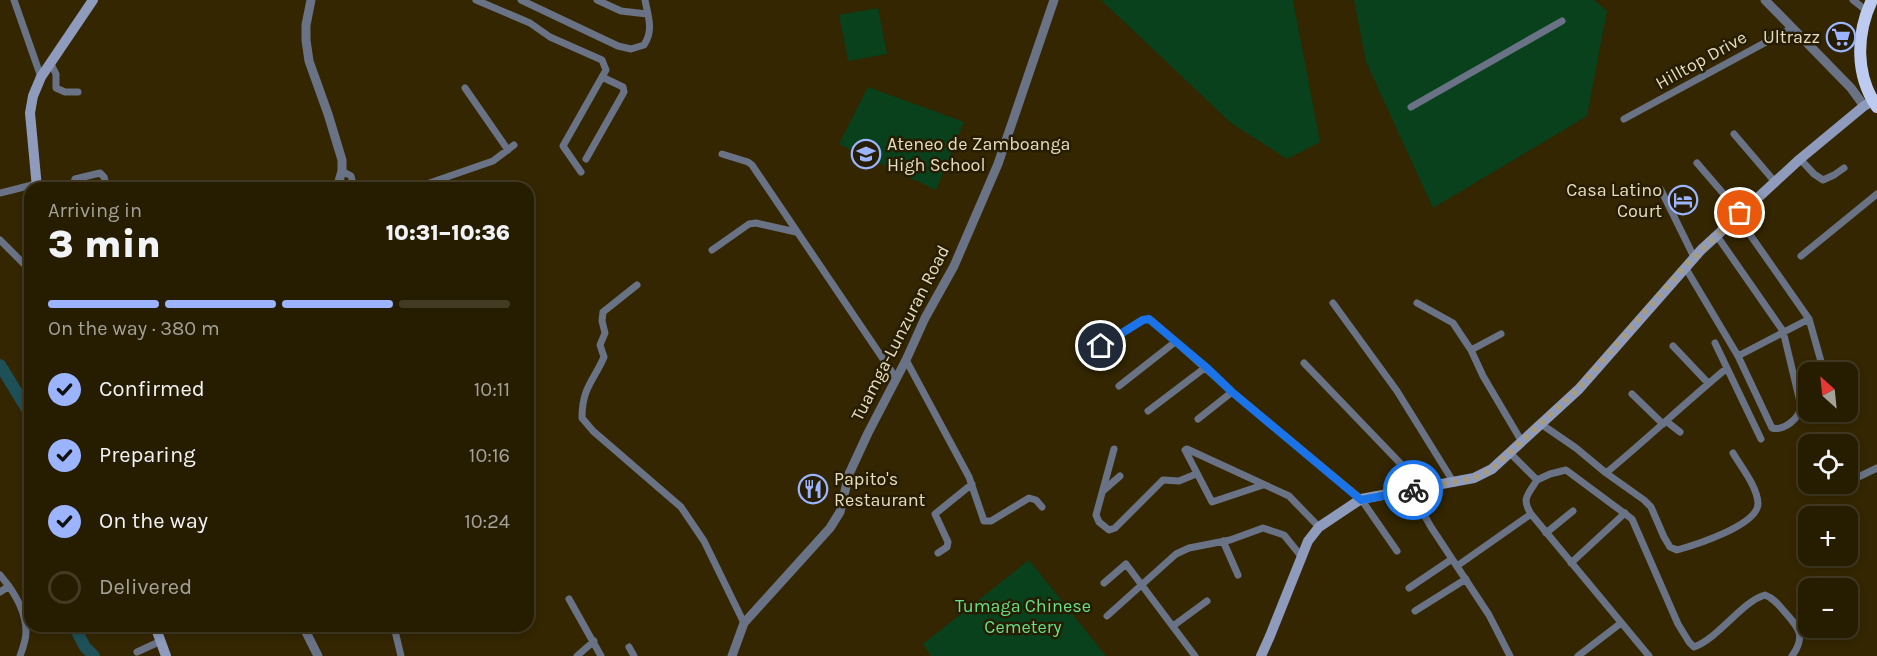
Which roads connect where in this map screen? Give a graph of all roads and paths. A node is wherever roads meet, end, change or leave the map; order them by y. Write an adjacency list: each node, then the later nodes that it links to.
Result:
1 (14, 0): 17 (street)
2 (93, 0): 16 (main road)
3 (311, 0): 30 (street)
4 (476, 0): 18 (street)
5 (521, 0): 13 (street)
6 (597, 0): 13 (street)
7 (645, 0): 13 (street)
8 (1054, 0): 64 (street, Tuamga-Lunzuran Road)
9 (1765, 0): 15 (street)
10 (1853, 0): 12 (street)
11 (1877, 2): 21 (highway)
12 (1869, 6): 21 (highway)
13 (647, 14)
14 (1563, 21): 22 (street)
15 (1792, 28): 21 (street); 23 (street, Hilltop Drive)
16 (51, 64): 17 (main road); 20 (street)
17 (42, 77): 32 (main road)
18 (602, 77): 26 (street); 31 (street)
19 (465, 88): 37 (street)
20 (78, 92)
21 (1874, 103): 27 (main road)
22 (1411, 107)
23 (1624, 119)
24 (1734, 135): 38 (street)
25 (722, 154): 44 (street)
26 (586, 159)
27 (1800, 159): 29 (street); 38 (main road)
28 (1697, 163): 43 (street)
29 (1844, 168)
30 (342, 171): 35 (street); 36 (street)
31 (581, 172)
32 (37, 182)
33 (74, 182): 34 (street)
34 (105, 182)
35 (339, 182)
36 (352, 182)
37 (433, 182)
38 (1775, 182): 43 (main road)
39 (24, 188): 41 (street)
40 (1661, 190): 49 (street)
41 (0, 193)
42 (1877, 194): 48 (street)
43 (1738, 215): 45 (main road); 55 (street)
44 (796, 232): 47 (street); 69 (street)
45 (1717, 236): 49 (main road); 56 (street)
46 (0, 240): 50 (street)
47 (712, 250)
48 (1802, 256)
49 (1694, 257): 51 (main road)
50 (24, 263)
51 (1684, 267): 63 (street); 77 (main road)
52 (637, 285): 123 (street)
53 (1333, 303): 90 (street)
54 (1417, 303): 62 (street)
55 (1809, 319): 56 (street); 65 (street)
56 (1783, 331): 63 (street); 63 (street)
57 (1501, 334): 62 (street)
58 (1175, 342): 60 (street); 67 (street); 71 (street)
59 (1715, 343): 68 (street)
60 (1101, 346)
61 (1673, 346): 70 (street)
62 (1471, 350): 80 (street)
63 (1738, 356)
64 (906, 360): 69 (street, Tuamga-Lunzuran Road); 91 (street)
65 (1821, 362)
66 (1304, 363): 93 (street)
67 (1206, 367): 72 (street); 74 (street)
68 (1727, 368): 70 (street); 79 (street)
69 (896, 378): 123 (street, Tuamga-Lunzuran Road)
70 (1708, 383): 76 (street)
71 (1119, 386)
72 (1232, 392): 75 (street); 96 (street)
73 (1632, 394): 76 (street)
74 (1148, 411)
75 (1198, 419)
76 (1664, 423): 78 (street); 85 (street)
77 (1542, 424): 80 (main road); 85 (street)
78 (1680, 432)
79 (1761, 439)
80 (1522, 442): 82 (main road)
81 (1114, 449): 94 (street)
82 (1510, 453): 89 (street); 90 (main road)
83 (1733, 453): 85 (street)
84 (1877, 468): 88 (street)
85 (1606, 473)
86 (1196, 474): 92 (street); 92 (street); 94 (street)
87 (1120, 476): 94 (street)
88 (1858, 477)
89 (1537, 480): 99 (street); 100 (street)
90 (1454, 483): 93 (main road)
91 (972, 484): 97 (street); 105 (street)
92 (1263, 485): 101 (street)
93 (1423, 487): 95 (main road)
94 (1104, 490)
95 (1410, 490): 96 (main road); 107 (street)
96 (1361, 500): 101 (main road); 104 (street)
97 (1042, 507)
98 (1573, 511): 102 (street)
99 (1625, 513): 108 (street); 147 (street)
100 (1530, 514): 102 (street); 109 (street)
101 (1319, 527): 106 (main road)
102 (1546, 533): 108 (street)
103 (1223, 541): 106 (street); 111 (street); 114 (street)
104 (1397, 550)
105 (938, 554)
106 (1301, 556): 143 (main road)
107 (1452, 559): 109 (street); 116 (street)
108 (1571, 563): 124 (street)
109 (1457, 566): 112 (street)
110 (0, 575): 115 (street)
111 (1238, 576)
112 (1466, 579): 120 (street); 144 (street)
113 (1104, 583): 114 (street)
114 (1143, 584): 121 (street); 125 (street)
115 (9, 586): 117 (street); 122 (street)
116 (1409, 588)
117 (0, 592)
118 (569, 599): 131 (street)
119 (1207, 601): 125 (street)
120 (1415, 611)
121 (1107, 616)
122 (24, 621)
123 (744, 623): 141 (street, Tuamga-Lunzuran Road)
124 (1621, 623): 145 (street); 146 (street)
125 (1173, 626): 142 (street)
126 (25, 632): 134 (street)
127 (157, 632): 130 (main road)
128 (306, 632): 136 (street)
129 (395, 632): 137 (street)
130 (161, 641): 133 (street); 135 (main road)
131 (594, 641): 138 (street); 139 (street)
132 (629, 647): 140 (street)
133 (137, 651)
134 (20, 656)
135 (166, 656)
136 (318, 656)
137 (400, 656)
138 (577, 656)
139 (602, 656)
140 (634, 656)
141 (732, 656)
142 (1195, 656)
143 (1261, 656)
144 (1510, 656)
145 (1578, 656)
146 (1649, 656)
147 (1792, 656)

